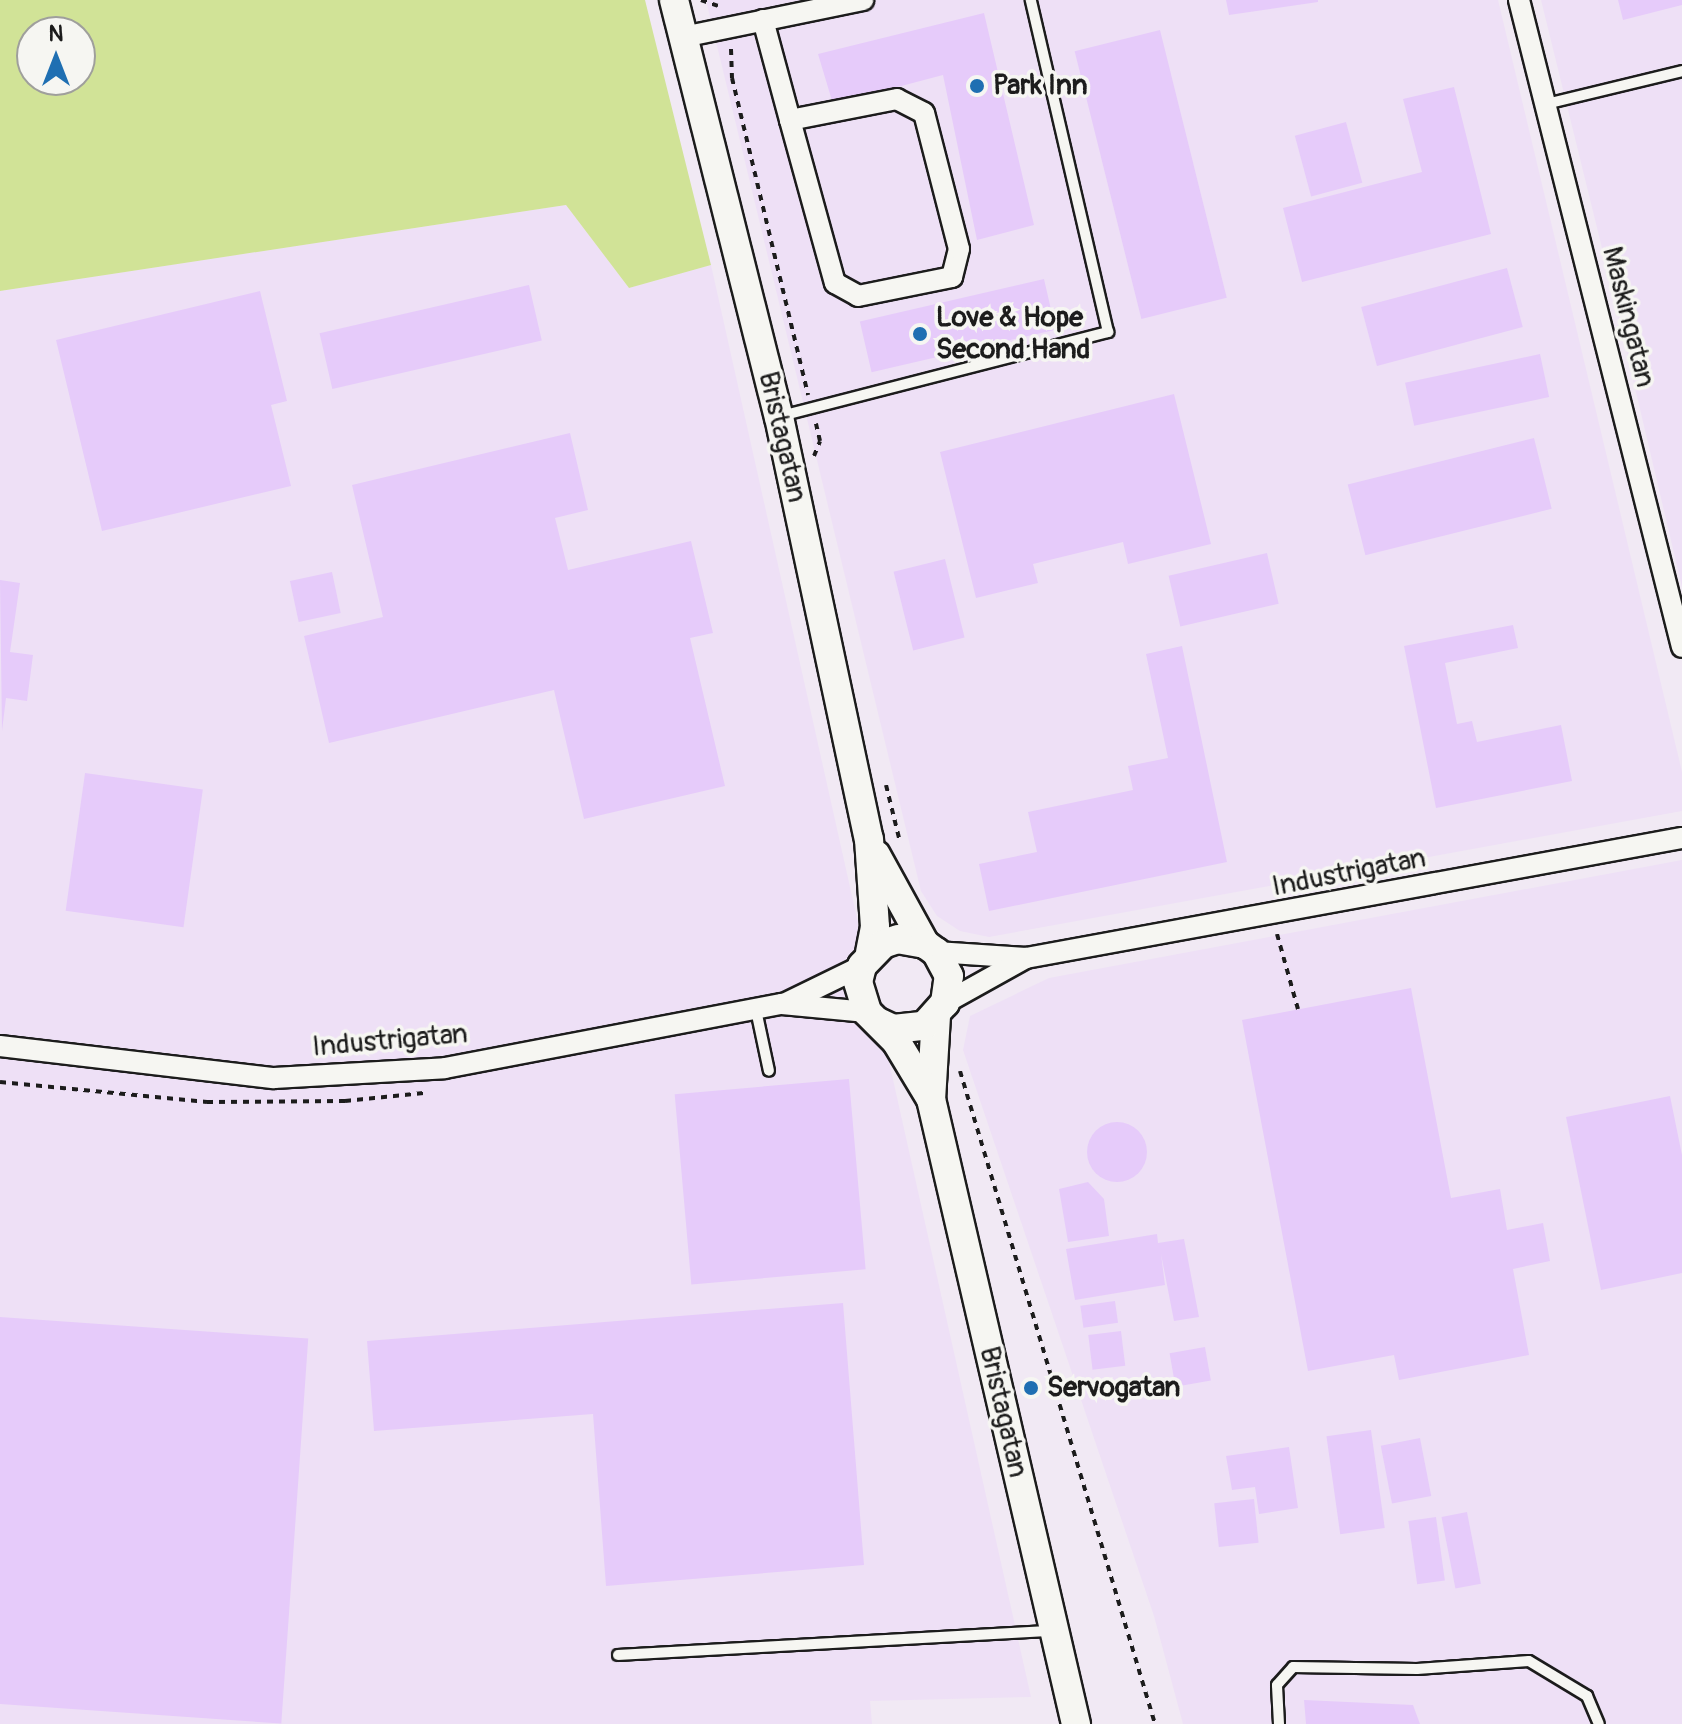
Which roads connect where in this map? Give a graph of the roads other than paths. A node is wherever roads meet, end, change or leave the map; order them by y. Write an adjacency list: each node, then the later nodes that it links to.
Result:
1 (674, 0): 6 (street, Bristagatan)
2 (863, 0): 5 (street)
3 (1031, 0): 10 (lane)
4 (1519, 0): 8 (street, Maskingatan)
5 (763, 20): 6 (street); 9 (street)
6 (683, 37): 10 (street, Bristagatan)
7 (1682, 71): 8 (lane)
8 (1546, 104): 11 (street, Maskingatan)
9 (790, 120): 9 (street)
10 (779, 417): 13 (street, Bristagatan)
11 (1682, 647)
12 (1682, 838): 15 (street, Industrigatan)
13 (869, 839): 14 (street, Bristagatan); 16 (street, Bristagatan)
14 (930, 948): 15 (street, Industrigatan); 16 (street); 19 (street, Bristagatan)
15 (1026, 958): 19 (street, Industrigatan)
16 (866, 960): 17 (street, Industrigatan); 20 (street, Bristagatan)
17 (782, 1004): 18 (street, Industrigatan); 20 (street, Industrigatan)
18 (756, 1010): 21 (street, Industrigatan); 22 (lane)
19 (941, 1010): 20 (street); 23 (street, Bristagatan)
20 (873, 1017): 23 (street, Bristagatan)
21 (0, 1046)
22 (769, 1071)
23 (931, 1099): 24 (street, Bristagatan)
24 (1052, 1631): 25 (lane); 26 (street, Bristagatan)
25 (618, 1655)
26 (1076, 1724)
27 (1279, 1724): 28 (lane)
28 (1599, 1724)

